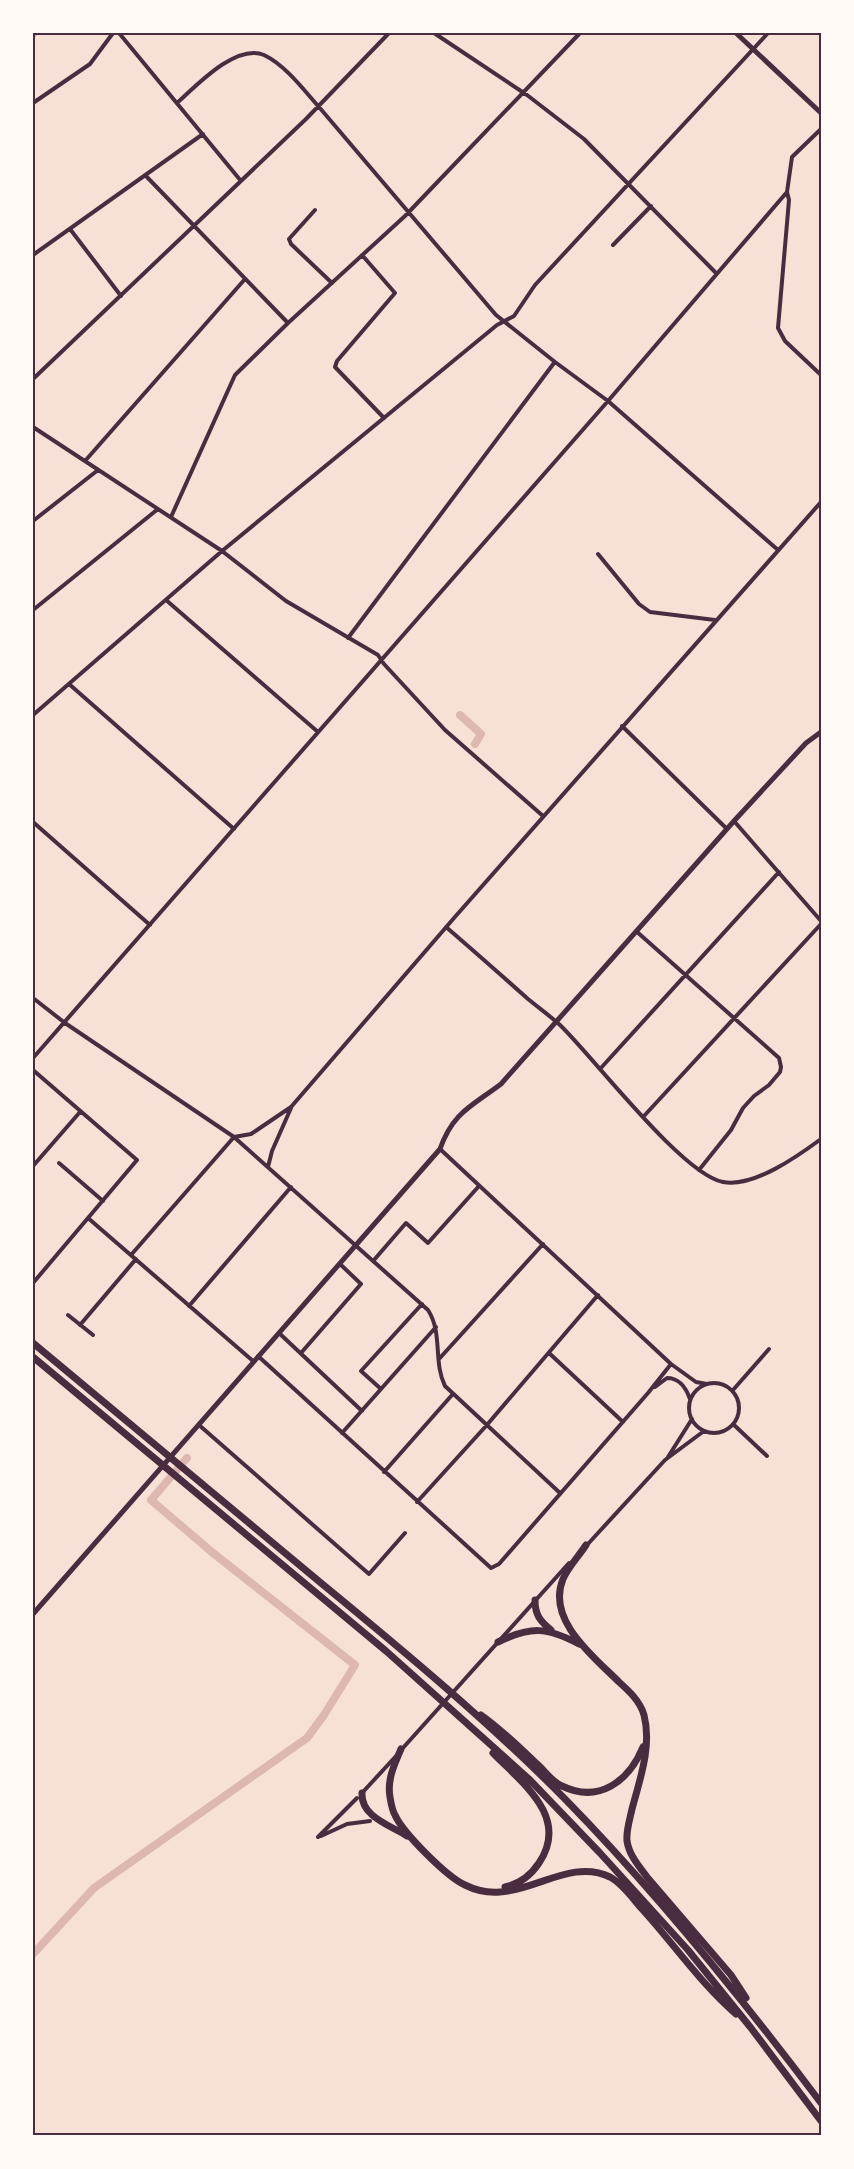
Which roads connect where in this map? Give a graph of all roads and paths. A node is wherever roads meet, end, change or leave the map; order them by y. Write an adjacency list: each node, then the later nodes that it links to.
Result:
1 (113, 33): 10 (street)
2 (119, 33): 11 (street)
3 (389, 33): 12 (street)
4 (434, 33): 9 (street)
5 (580, 33): 9 (street)
6 (736, 33): 8 (street)
7 (768, 33): 8 (street)
8 (753, 49): 13 (street); 18 (street)
9 (522, 92): 18 (street); 22 (street)
10 (33, 103)
11 (177, 103): 12 (street); 15 (street)
12 (319, 107): 17 (street); 22 (street)
13 (821, 113)
14 (821, 129): 19 (street)
15 (203, 134): 16 (street); 17 (street)
16 (145, 175): 23 (street); 24 (street)
17 (241, 181): 23 (street)
18 (627, 183): 20 (street); 32 (street)
19 (787, 192): 28 (street); 35 (street)
20 (651, 206): 25 (street); 28 (street)
21 (315, 210): 30 (street)
22 (408, 212): 27 (street); 32 (street)
23 (194, 227): 29 (street); 31 (street)
24 (70, 229): 26 (street); 31 (street)
25 (613, 245)
26 (33, 255)
27 (362, 255): 30 (street); 38 (street)
28 (716, 273): 37 (street)
29 (245, 279): 33 (street); 40 (street)
30 (332, 283): 33 (street)
31 (121, 296): 36 (street)
32 (505, 322): 34 (street); 38 (street)
33 (288, 323): 44 (street)
34 (555, 362): 37 (street); 52 (street)
35 (821, 375)
36 (33, 379)
37 (608, 401): 46 (street); 53 (street)
38 (384, 418): 47 (street)
39 (33, 427): 40 (street)
40 (85, 461): 41 (street)
41 (98, 470): 43 (street); 45 (street)
42 (821, 502): 46 (street)
43 (158, 509): 44 (street); 50 (street)
44 (171, 517): 47 (street)
45 (33, 521)
46 (778, 550): 51 (street)
47 (222, 551): 49 (street); 52 (street)
48 (598, 554): 51 (street)
49 (166, 600): 54 (street); 57 (street)
50 (33, 610)
51 (716, 620): 56 (street)
52 (348, 638): 53 (street)
53 (382, 658): 57 (street); 59 (street)
54 (69, 684): 55 (street); 62 (street)
55 (33, 715)
56 (622, 726): 59 (street); 63 (street)
57 (318, 732): 62 (street)
58 (821, 732): 60 (street)
59 (543, 816): 67 (street)
60 (734, 820): 63 (street); 64 (street)
61 (33, 822): 66 (street)
62 (234, 829): 66 (street)
63 (727, 829): 68 (street)
64 (779, 872): 65 (street); 69 (street)
65 (821, 922): 71 (street)
66 (150, 925): 73 (street)
67 (446, 927): 72 (street); 77 (street)
68 (635, 931): 69 (street); 72 (street)
69 (685, 975): 71 (street); 75 (street)
70 (33, 998): 73 (street)
71 (735, 1019): 79 (street); 86 (street)
72 (555, 1022): 75 (street); 82 (street)
73 (65, 1023): 74 (street); 80 (street)
74 (33, 1058)
75 (600, 1069): 79 (street)
76 (33, 1070): 78 (street)
77 (291, 1107): 80 (street); 85 (street)
78 (80, 1112): 84 (street); 89 (street)
79 (644, 1116): 86 (street)
80 (234, 1137): 85 (street); 93 (street)
81 (821, 1139): 86 (street)
82 (440, 1149): 87 (street); 92 (street)
83 (59, 1163): 89 (street)
84 (33, 1166)
85 (268, 1167): 88 (street)
86 (699, 1170)
87 (479, 1186): 91 (street); 95 (street)
88 (291, 1187): 92 (street); 100 (street)
89 (103, 1201): 90 (street)
90 (88, 1218): 93 (street); 97 (street)
91 (543, 1244): 98 (street); 112 (street)
92 (357, 1245): 95 (street); 96 (street)
93 (131, 1255): 94 (street)
94 (136, 1259): 100 (street); 102 (street)
95 (374, 1260): 99 (street)
96 (340, 1264): 104 (street); 108 (street)
97 (33, 1283)
98 (598, 1295): 109 (street); 113 (street)
99 (422, 1304): 103 (street); 115 (street)
100 (189, 1306): 111 (street)
101 (68, 1315): 102 (street)
102 (80, 1325): 105 (street)
103 (436, 1327): 112 (street); 115 (street)
104 (279, 1332): 108 (street); 111 (street)
105 (93, 1335)
106 (33, 1343): 140 (highway)
107 (769, 1349): 116 (street)
108 (301, 1353): 120 (street)
109 (549, 1353): 122 (street); 125 (street)
110 (33, 1357): 141 (highway)
111 (255, 1358): 124 (street); 127 (street)
112 (439, 1360): 118 (street)
113 (671, 1364): 114 (street); 117 (street)
114 (707, 1384): 116 (street); 119 (street)
115 (381, 1389): 120 (street)
116 (733, 1390): 123 (street)
117 (648, 1394): 119 (street); 122 (street)
118 (452, 1395): 125 (street); 130 (street)
119 (690, 1401): 121 (street)
120 (362, 1411): 127 (street)
121 (692, 1419): 126 (street); 129 (street)
122 (622, 1422): 131 (street)
123 (734, 1424): 126 (street); 128 (street)
124 (199, 1425): 133 (street); 136 (street)
125 (486, 1426): 131 (street); 132 (street)
126 (704, 1431): 129 (street)
127 (342, 1433): 130 (street)
128 (767, 1456)
129 (665, 1460): 134 (street)
130 (384, 1472): 132 (street)
131 (560, 1493): 132 (street)
132 (417, 1502)
133 (405, 1533)
134 (586, 1545): 135 (street); 139 (highway)
135 (534, 1600): 137 (highway); 138 (street)
136 (33, 1614)
137 (551, 1630): 138 (highway); 139 (highway)
138 (498, 1642): 143 (street)
139 (581, 1645): 142 (highway)
140 (458, 1698): 142 (highway); 148 (highway)
141 (449, 1708): 147 (highway); 149 (highway)
142 (646, 1739): 148 (highway)
143 (401, 1749): 144 (street); 146 (highway)
144 (360, 1796): 145 (street); 146 (highway)
145 (370, 1821)
146 (412, 1839): 147 (highway)
147 (485, 1891): 149 (highway)
148 (760, 2021): 150 (highway)
149 (751, 2028): 151 (highway)
150 (821, 2103)
151 (821, 2121)

